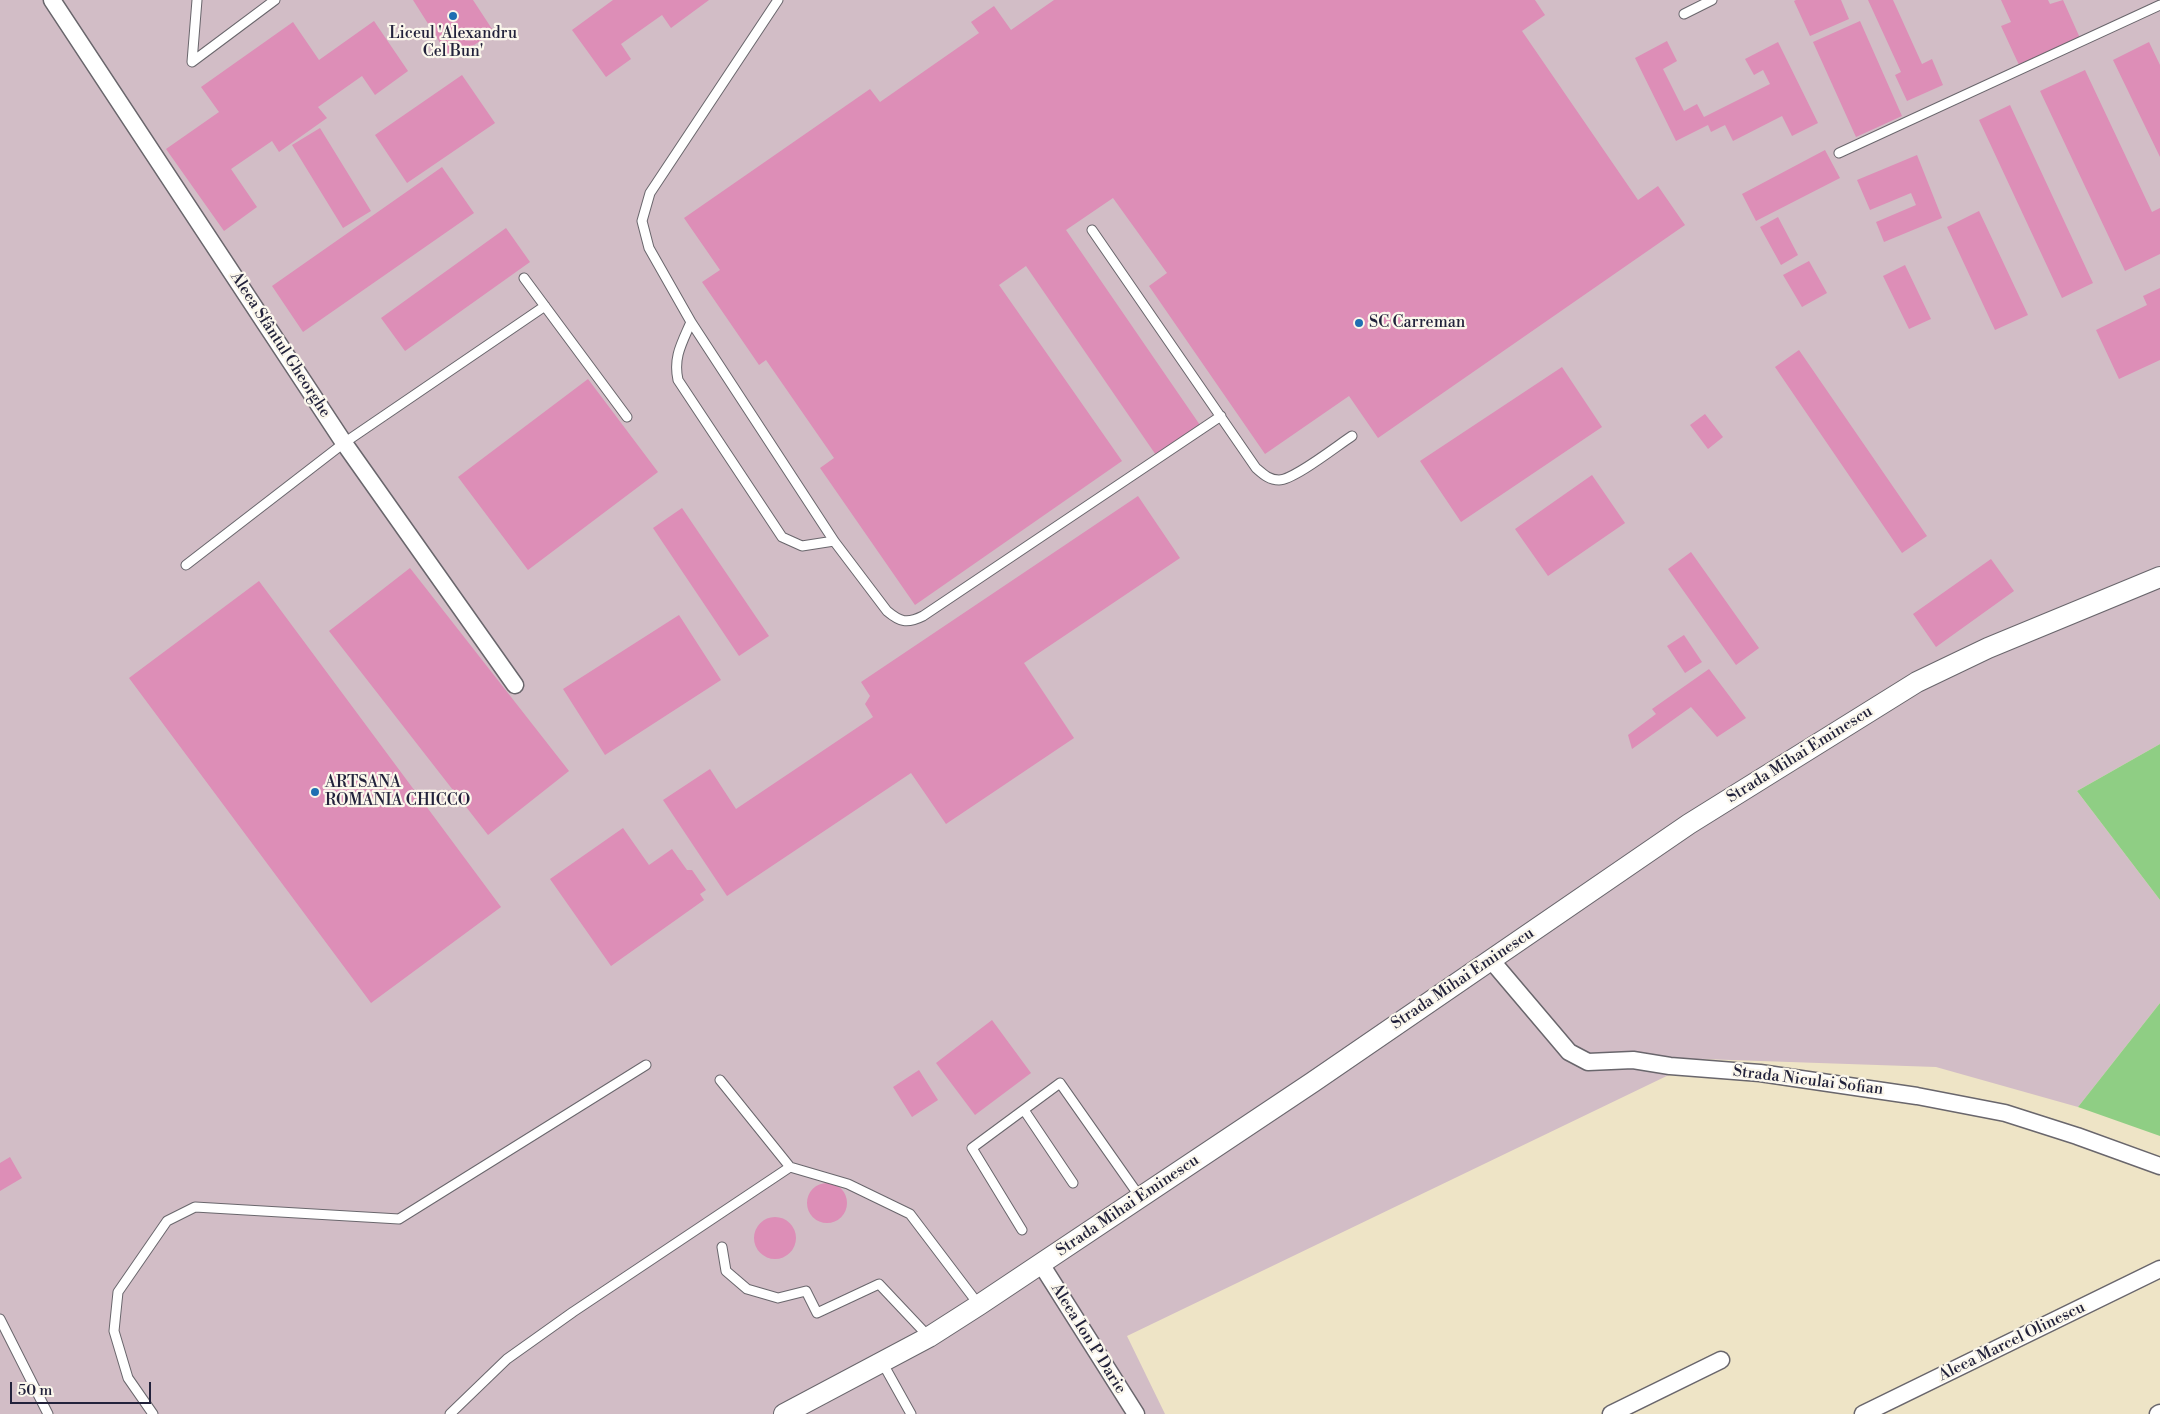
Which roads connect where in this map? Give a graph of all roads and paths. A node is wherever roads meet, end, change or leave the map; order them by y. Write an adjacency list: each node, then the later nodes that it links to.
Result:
1 (52, 0): 16 (street, Aleea Sfântul Gheorghe)
2 (197, 0): 3 (lane)
3 (275, 0)
4 (778, 0): 12 (lane)
5 (1712, 0): 7 (lane)
6 (2160, 5): 8 (lane)
7 (1684, 14)
8 (1839, 153)
9 (1092, 230): 13 (lane)
10 (524, 278): 11 (lane)
11 (545, 306): 14 (lane); 16 (lane)
12 (691, 322): 17 (lane); 17 (lane)
13 (1220, 416): 15 (lane); 17 (lane)
14 (627, 417)
15 (1352, 436)
16 (344, 443): 18 (lane); 20 (street, Aleea Sfântul Gheorghe)
17 (834, 541)
18 (186, 565)
19 (2160, 578): 21 (street, Strada Mihai Eminescu)
20 (515, 685)
21 (1491, 960): 25 (street, Strada Niculai Sofian); 28 (street, Strada Mihai Eminescu)
22 (646, 1065): 39 (lane)
23 (720, 1080): 26 (lane)
24 (1024, 1110): 27 (lane); 28 (lane); 29 (lane)
25 (2160, 1166)
26 (790, 1167): 33 (lane); 40 (lane)
27 (1073, 1183)
28 (1140, 1198): 31 (street, Strada Mihai Eminescu)
29 (1022, 1230)
30 (722, 1247): 35 (lane)
31 (1041, 1264): 33 (street, Strada Mihai Eminescu); 43 (street, Aleea Ion P Darie)
32 (2160, 1269): 45 (street, Aleea Marcel Olinescu)
33 (979, 1305): 35 (street, Strada Mihai Eminescu)
34 (0, 1319): 38 (lane)
35 (929, 1337): 37 (street, Strada Mihai Eminescu)
36 (1721, 1360): 44 (street)
37 (882, 1362): 41 (street, Strada Mihai Eminescu); 42 (lane)
38 (48, 1414)
39 (153, 1414)
40 (450, 1414)
41 (784, 1414)
42 (912, 1414)
43 (1136, 1414)
44 (1611, 1414)
45 (1863, 1414)

